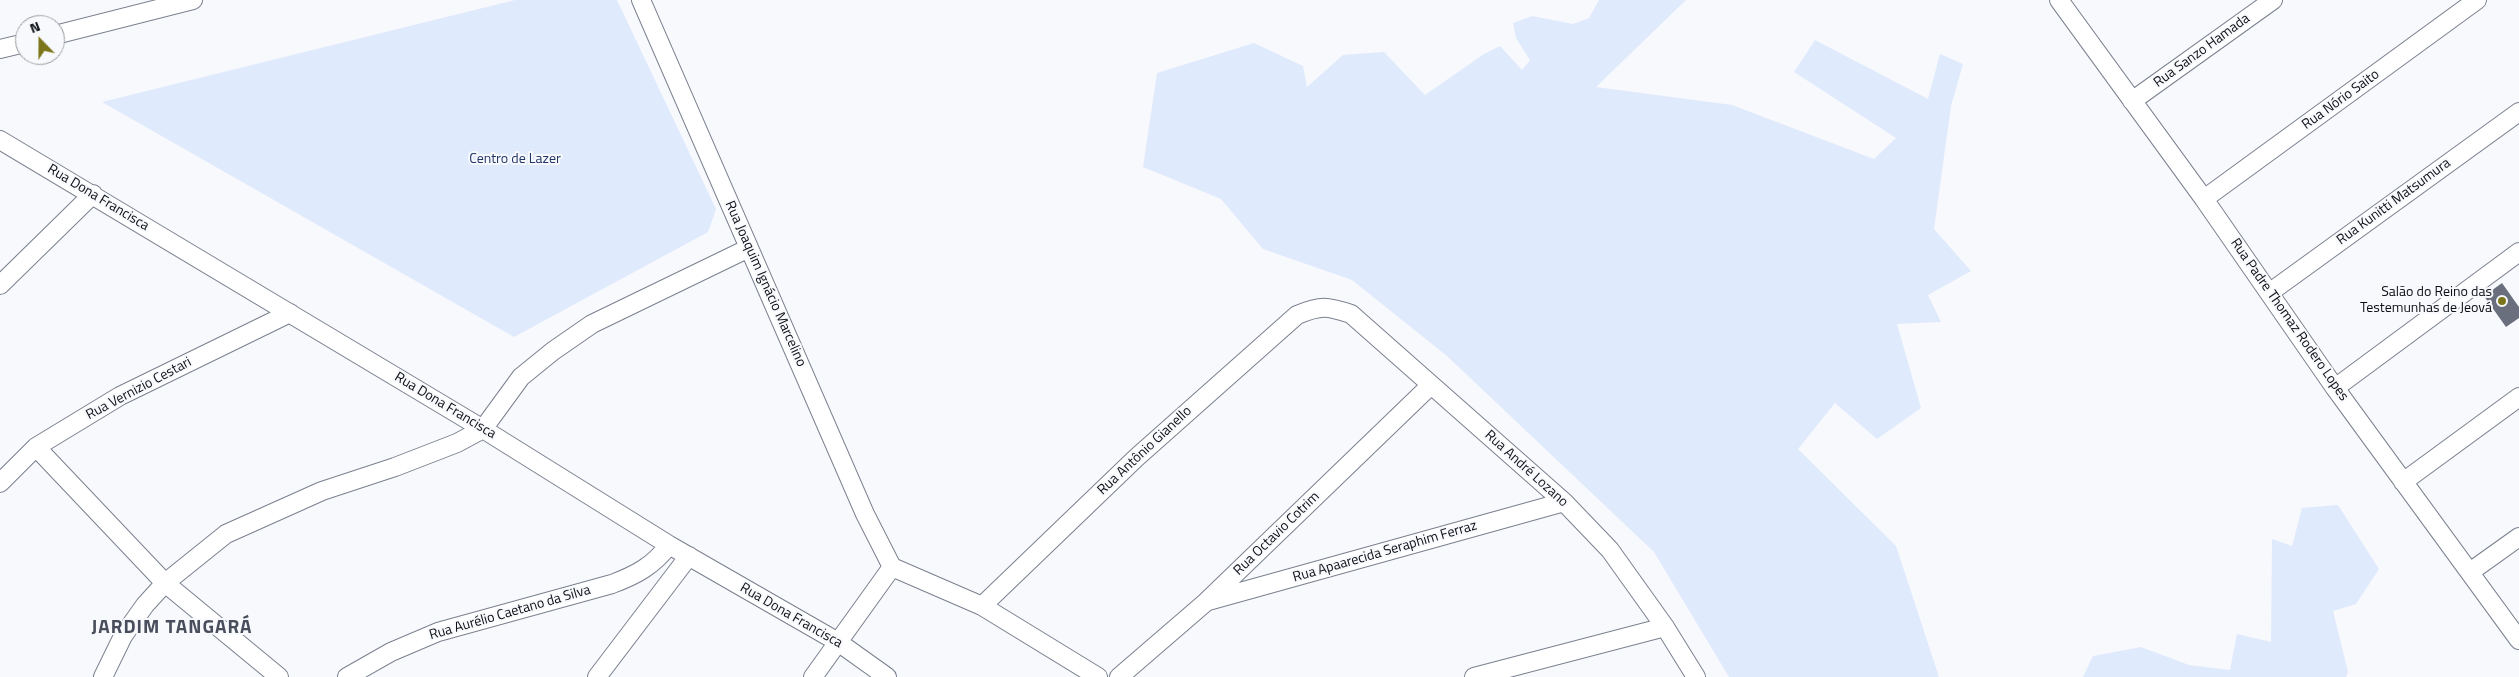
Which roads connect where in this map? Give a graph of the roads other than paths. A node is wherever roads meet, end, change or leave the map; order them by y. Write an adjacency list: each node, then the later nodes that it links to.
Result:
1 (193, 0): 6 (street)
2 (641, 0): 15 (street, Rua Joaquim Ignácio Marcelino)
3 (2273, 0): 10 (street, Rua Sanzo Hamada)
4 (2477, 0): 14 (street, Rua Nório Saito)
5 (2062, 1): 10 (street, Rua Padre Thomaz Rodero Lopes)
6 (152, 5): 7 (street)
7 (65, 32)
8 (15, 46): 9 (street)
9 (0, 50)
10 (2132, 102): 14 (street, Rua Padre Thomaz Rodero Lopes)
11 (2519, 112): 18 (street, Rua Kunitti Matsumura)
12 (0, 140): 13 (street, Rua Dona Francisca)
13 (93, 194): 17 (street); 20 (street, Rua Dona Francisca)
14 (2204, 199): 18 (street, Rua Padre Thomaz Rodero Lopes)
15 (749, 248): 24 (street); 32 (street, Rua Joaquim Ignácio Marcelino)
16 (2519, 252): 22 (street)
17 (0, 285)
18 (2269, 293): 22 (street, Rua Padre Thomaz Rodero Lopes)
19 (1316, 307): 21 (street, Rua André Lozano); 36 (street, Rua Antônio Gianello)
20 (290, 313): 24 (street, Rua Dona Francisca); 25 (street, Rua Vernizio Cestari)
21 (1431, 385): 28 (street, Rua André Lozano); 35 (street, Rua Octavio Cotrim)
22 (2335, 388): 26 (street, Rua Padre Thomaz Rodero Lopes)
23 (2519, 398): 26 (street)
24 (483, 429): 30 (street, Rua Dona Francisca); 34 (street)
25 (36, 447): 27 (street, Rua Vernizio Cestari); 34 (street)
26 (2403, 482): 33 (street, Rua Padre Thomaz Rodero Lopes)
27 (0, 483)
28 (1564, 502): 35 (street, Rua Apaarecida Seraphim Ferraz); 37 (street, Rua André Lozano)
29 (2519, 537): 33 (street)
30 (669, 546): 31 (street, Rua Dona Francisca); 42 (street, Rua Aurélio Caetano da Silva)
31 (689, 556): 39 (street, Rua Dona Francisca); 43 (street)
32 (892, 567): 36 (street); 39 (street)
33 (2470, 572): 38 (street, Rua Padre Thomaz Rodero Lopes)
34 (165, 583): 40 (street); 41 (street)
35 (1206, 602): 47 (street, Rua Octavio Cotrim)
36 (982, 606): 46 (street)
37 (1665, 628): 48 (street); 49 (street, Rua André Lozano)
38 (2519, 640)
39 (838, 642): 44 (street); 45 (street, Rua Dona Francisca)
40 (103, 677)
41 (279, 677)
42 (347, 677)
43 (597, 677)
44 (813, 677)
45 (887, 677)
46 (1098, 677)
47 (1119, 677)
48 (1474, 677)
49 (1696, 677)

